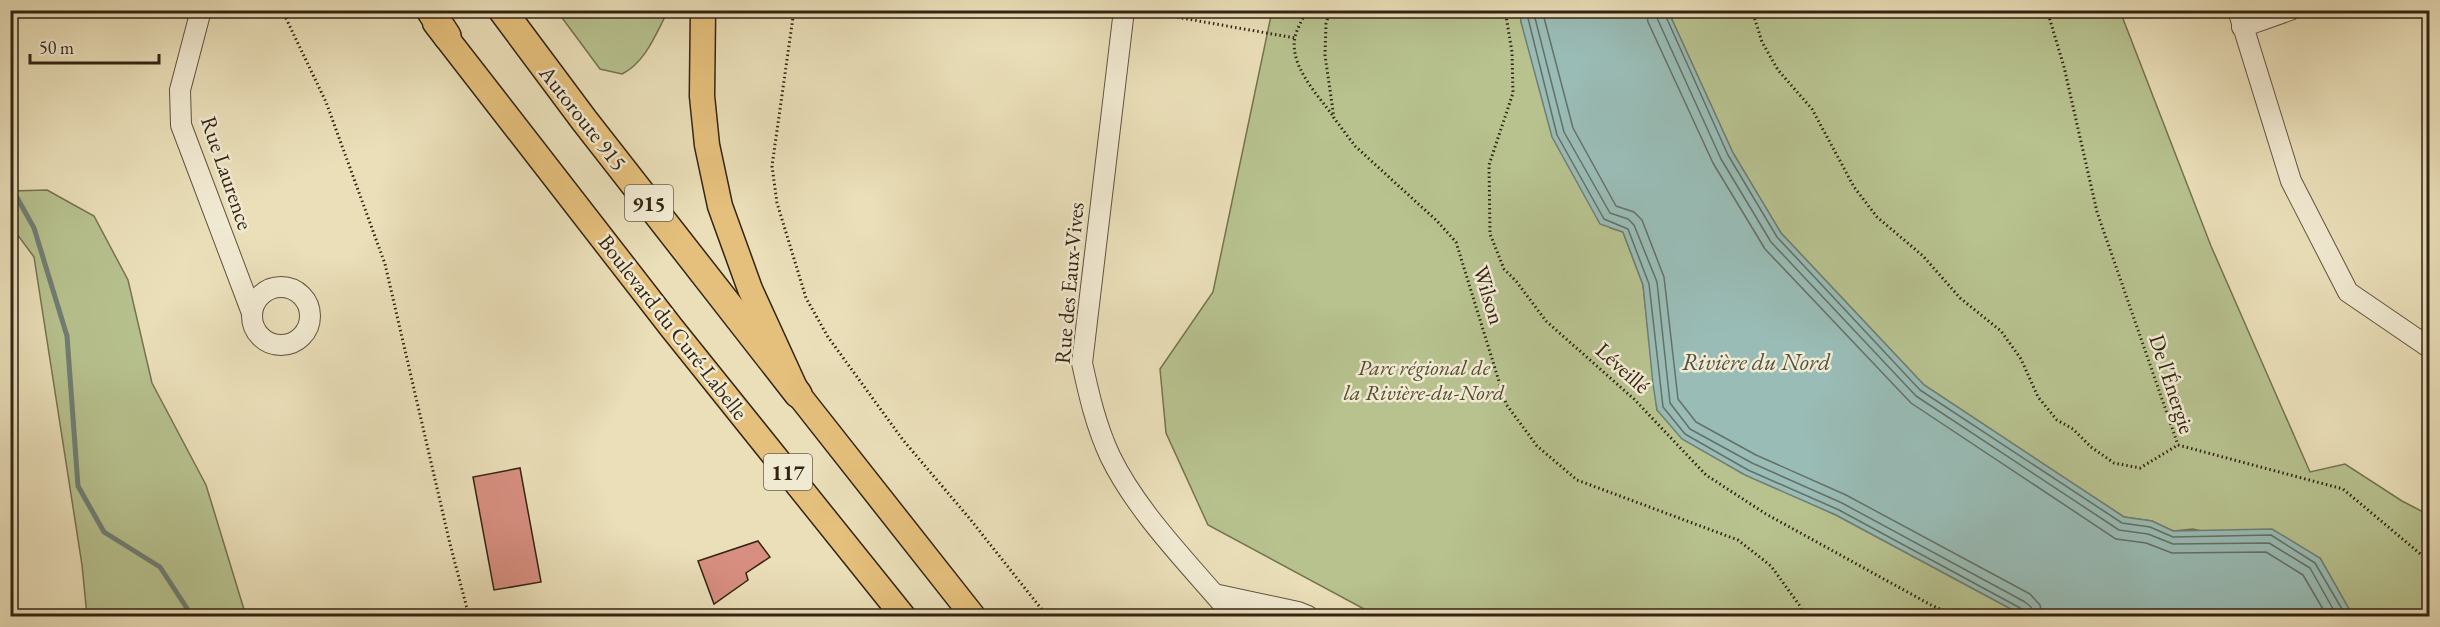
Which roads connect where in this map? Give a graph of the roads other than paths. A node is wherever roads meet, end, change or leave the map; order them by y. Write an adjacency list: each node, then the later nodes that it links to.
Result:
1 (201, 10): 10 (street, Rue Laurence)
2 (423, 10): 9 (main road, Boulevard du Curé-Labelle)
3 (430, 10): 9 (highway)
4 (502, 10): 12 (highway, Autoroute 915 / 915)
5 (703, 10): 12 (main road)
6 (1124, 10): 13 (street, Rue des Eaux-Vives)
7 (2290, 10): 8 (street)
8 (2240, 19): 11 (street)
9 (447, 36): 14 (main road, Boulevard du Curé-Labelle / 117)
10 (252, 313)
11 (2430, 348)
12 (798, 394): 15 (main road, 117)
13 (1214, 594): 16 (street, Rue des Eaux-Vives); 17 (street)
14 (903, 616)
15 (974, 616)
16 (1233, 616)
17 (1308, 616)

